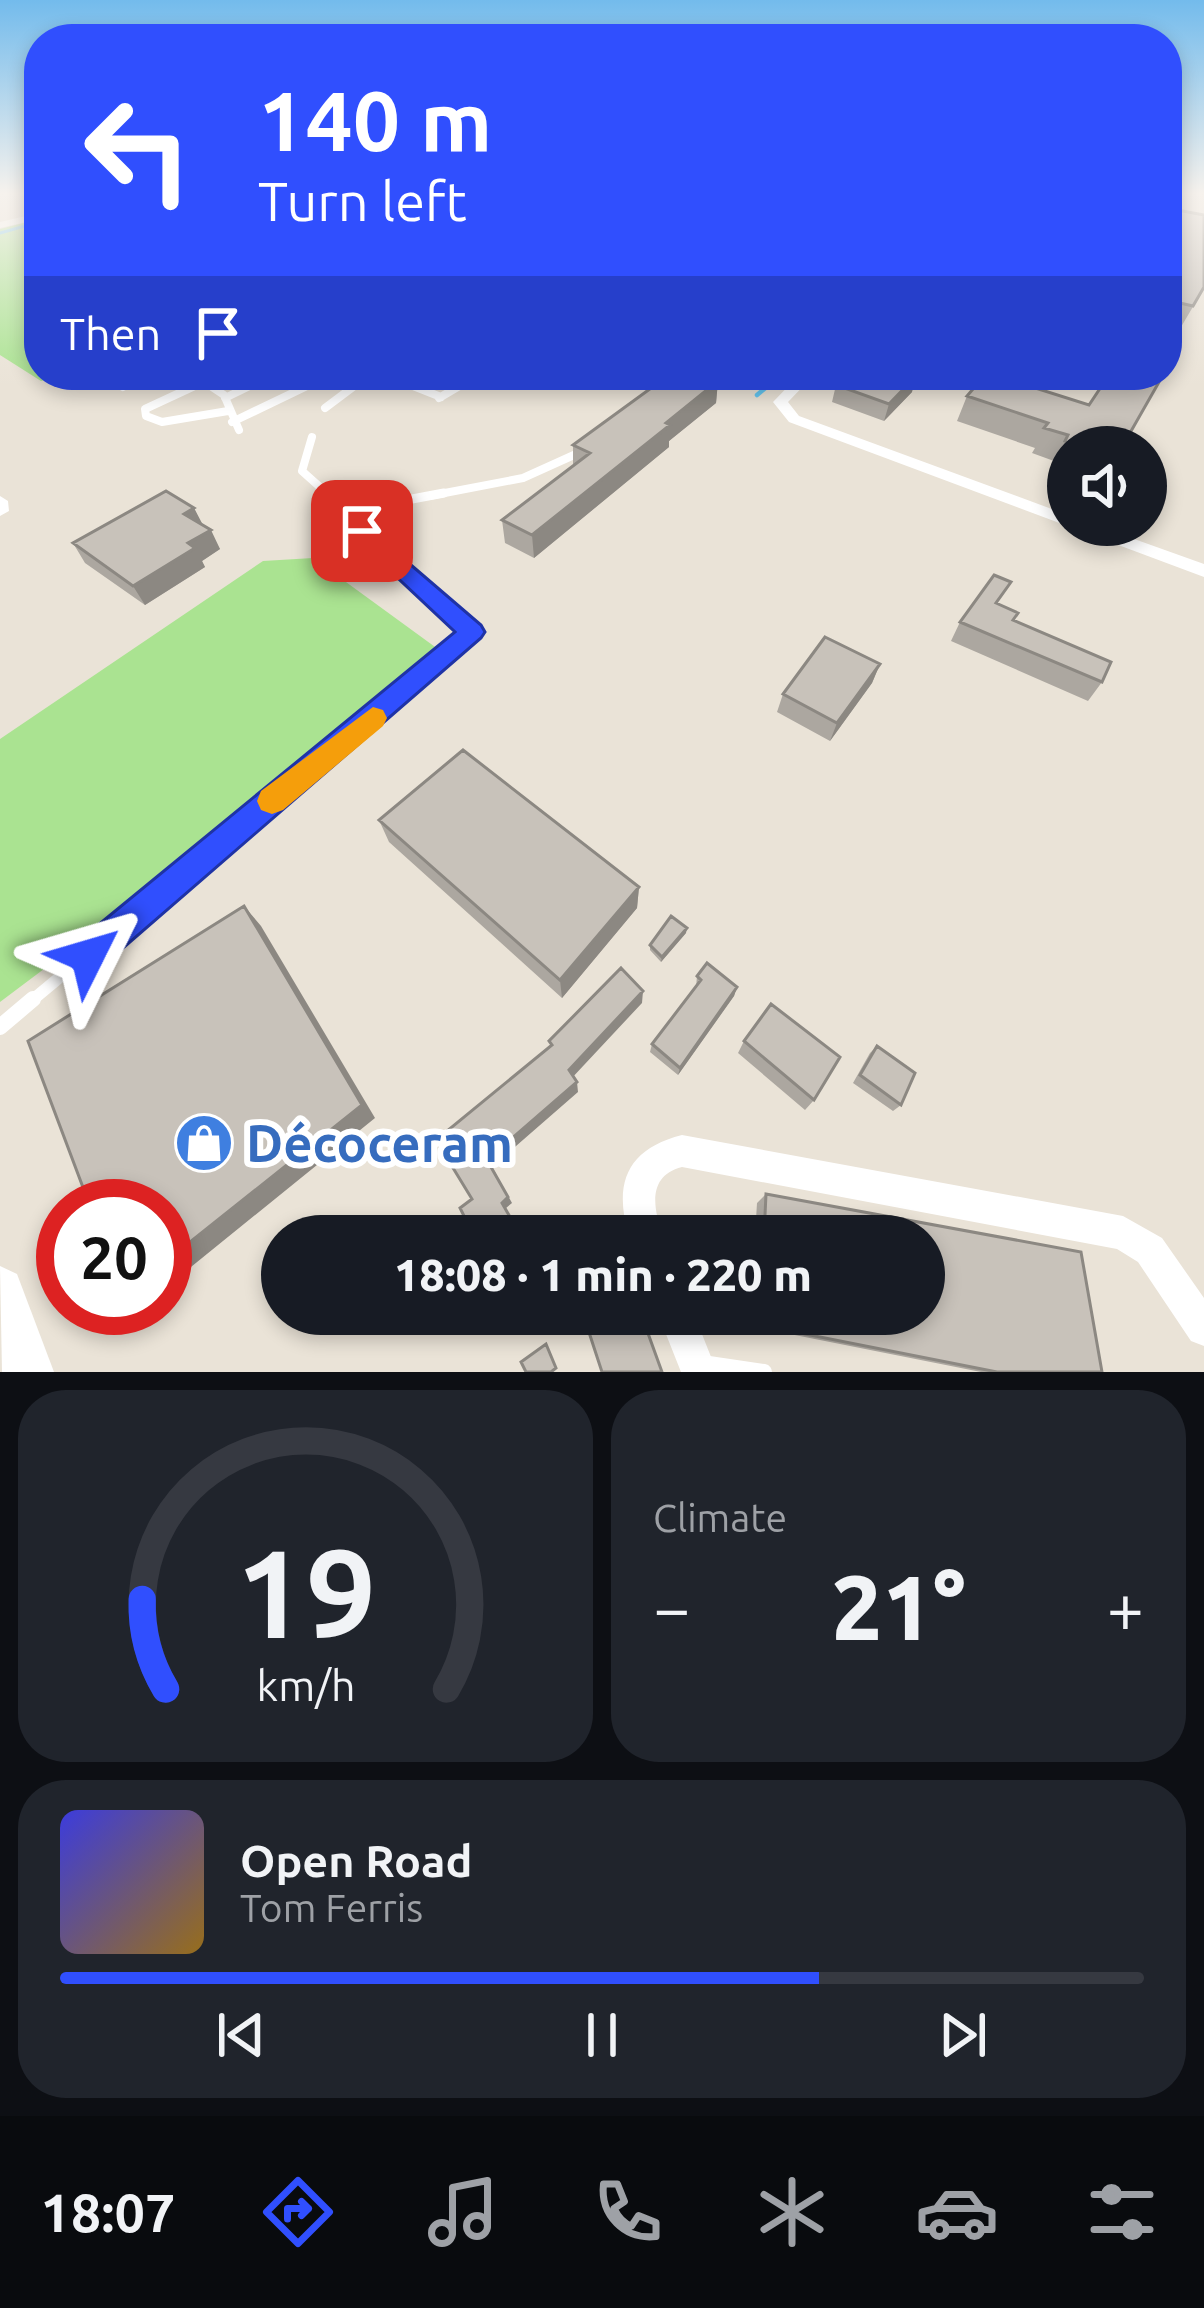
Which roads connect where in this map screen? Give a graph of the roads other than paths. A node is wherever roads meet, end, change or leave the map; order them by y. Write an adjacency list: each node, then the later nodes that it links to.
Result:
1 (178, 390): 11 (lane)
2 (213, 390): 9 (lane)
3 (241, 390): 9 (lane)
4 (302, 390): 11 (lane)
5 (349, 390): 10 (lane)
6 (418, 390): 7 (lane)
7 (453, 390)
8 (791, 390): 17 (street)
9 (225, 398): 11 (lane)
10 (325, 408)
11 (228, 410)
12 (312, 437): 15 (lane)
13 (595, 442): 15 (lane)
14 (0, 502): 16 (street)
15 (375, 506): 20 (lane)
16 (0, 511)
17 (1047, 513)
18 (1136, 546): 19 (street)
19 (1204, 571)
20 (0, 1027)
21 (638, 1215): 23 (street)
22 (0, 1292): 26 (main road)
23 (1204, 1328)
24 (684, 1335): 25 (street)
25 (697, 1367): 27 (lane)
26 (28, 1372)
27 (764, 1372)

